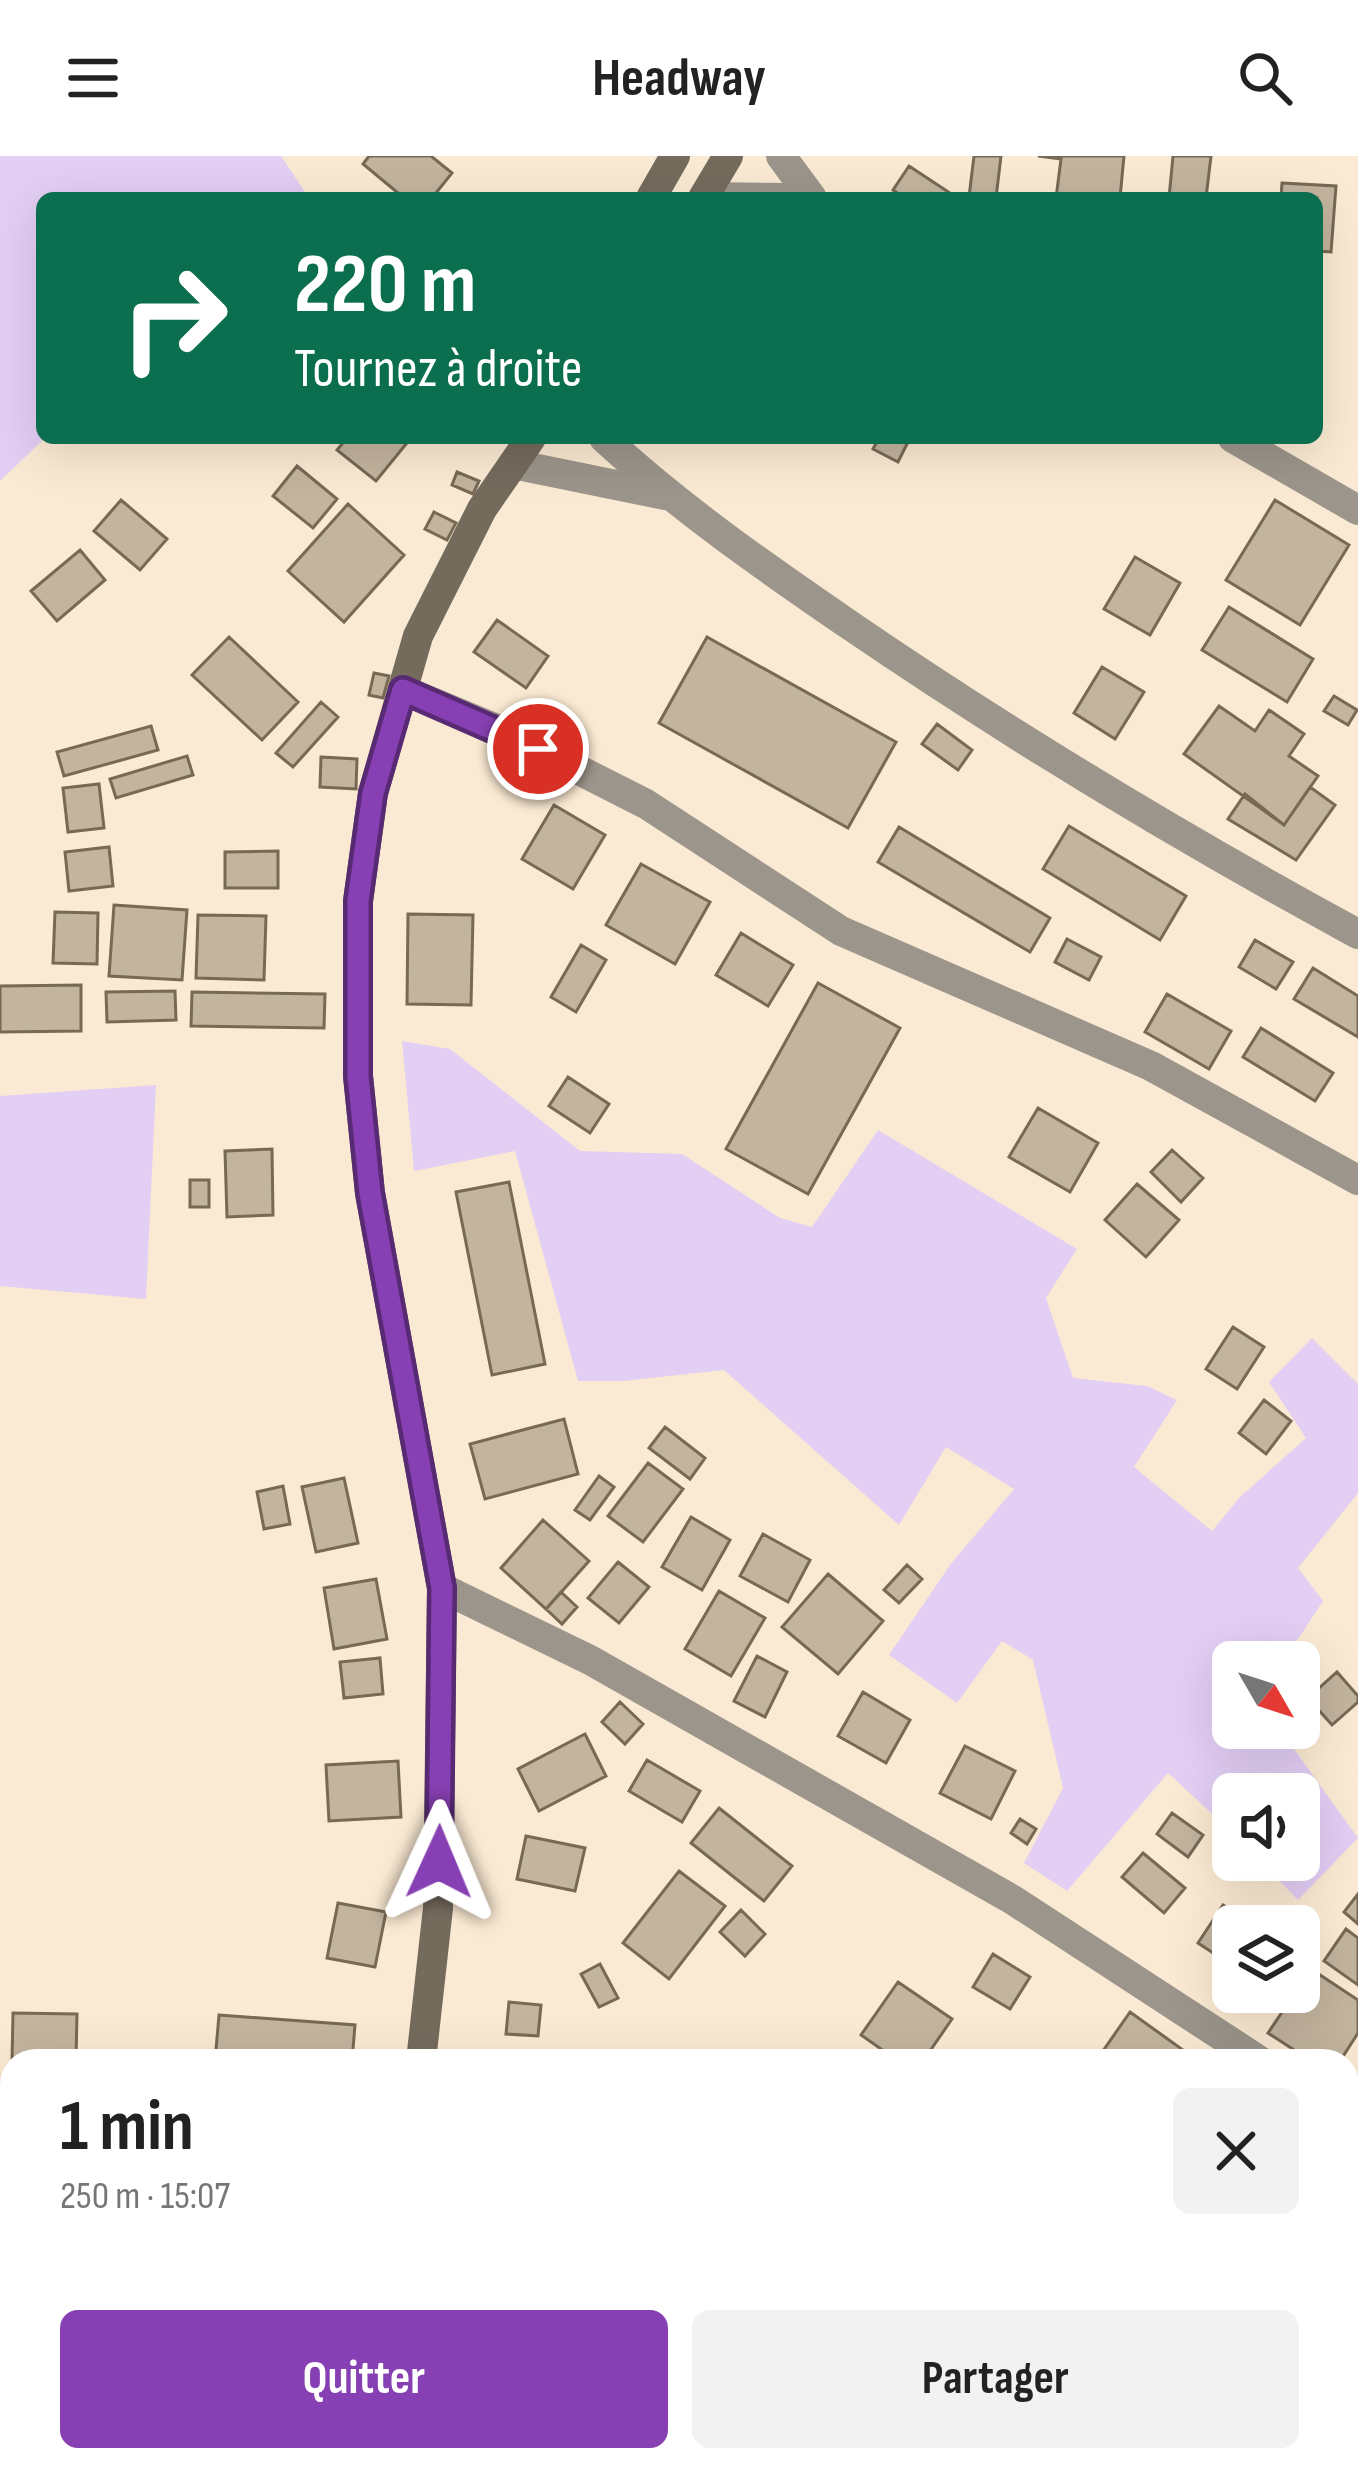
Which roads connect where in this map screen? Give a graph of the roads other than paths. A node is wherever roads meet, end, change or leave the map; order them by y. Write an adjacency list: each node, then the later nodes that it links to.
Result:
1 (675, 156): 4 (street)
2 (781, 156): 6 (street)
3 (719, 159): 5 (street)
4 (654, 192)
5 (706, 192)
6 (808, 192)
7 (610, 444): 10 (street)
8 (1244, 444): 11 (street)
9 (522, 451): 10 (street); 12 (street)
10 (665, 495): 13 (street)
11 (1358, 509)
12 (403, 690): 14 (street); 15 (street)
13 (1358, 934)
14 (1358, 1180)
15 (442, 1588): 16 (street); 17 (street)
16 (422, 2049)
17 (1242, 2049)

